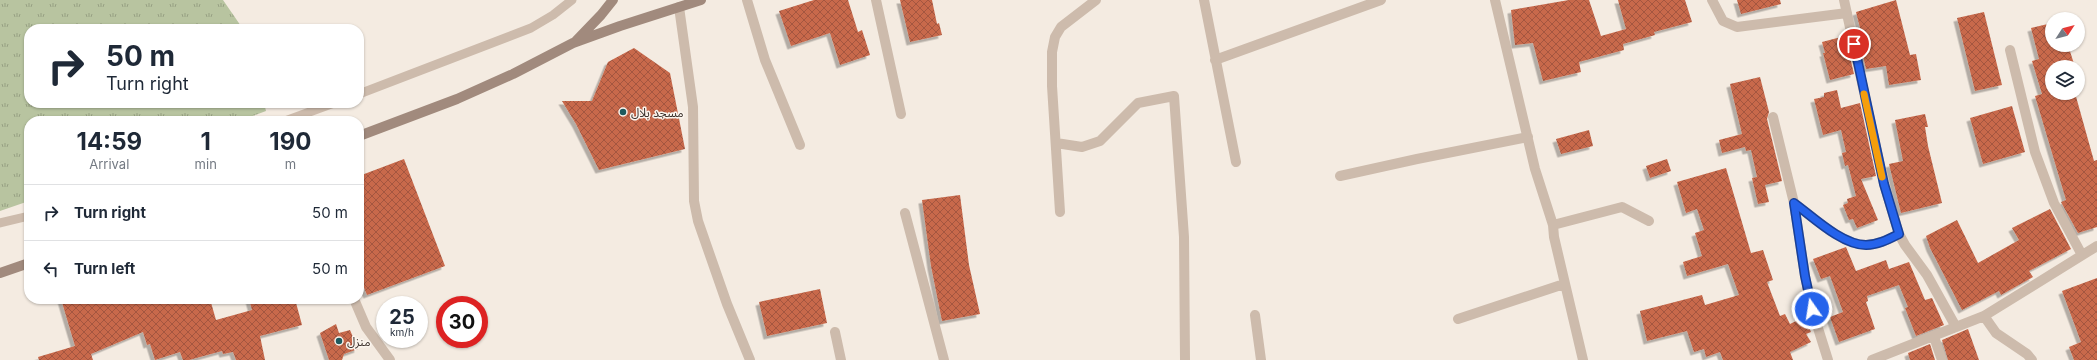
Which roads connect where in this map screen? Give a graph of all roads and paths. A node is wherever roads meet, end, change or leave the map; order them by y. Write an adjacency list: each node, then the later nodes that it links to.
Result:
1 (572, 0): 17 (lane)
2 (613, 0): 14 (main road)
3 (701, 0): 12 (main road)
4 (747, 0): 25 (street)
5 (876, 0): 19 (street)
6 (1096, 0): 24 (street)
7 (1204, 0): 16 (street)
8 (1381, 0): 16 (street)
9 (1495, 0): 23 (street)
10 (1712, 0): 13 (street)
11 (1844, 0): 13 (street)
12 (679, 7): 14 (main road); 49 (street)
13 (1847, 13): 35 (street)
14 (573, 43): 22 (main road)
15 (2010, 50): 37 (street)
16 (1215, 60): 26 (street)
17 (364, 92)
18 (320, 108): 20 (lane)
19 (901, 114)
20 (299, 116)
21 (1773, 117): 28 (street)
22 (364, 134)
23 (1528, 137): 27 (street); 34 (street)
24 (1056, 143): 29 (street); 52 (street)
25 (800, 145)
26 (1236, 162)
27 (1340, 176)
28 (1794, 203): 35 (street); 55 (street)
29 (1060, 212)
30 (905, 214): 51 (street)
31 (24, 217): 33 (lane)
32 (1649, 221): 34 (street)
33 (0, 223)
34 (1553, 225): 40 (street)
35 (1899, 234): 45 (street)
36 (2097, 246): 37 (street)
37 (2082, 255): 43 (street)
38 (24, 265): 39 (main road)
39 (0, 274)
40 (1564, 284): 44 (street); 54 (street)
41 (356, 304): 48 (street)
42 (1255, 314): 53 (street)
43 (1984, 316): 45 (street); 58 (street)
44 (1458, 319)
45 (1956, 326): 47 (street)
46 (834, 332): 50 (street)
47 (1934, 337): 56 (street); 57 (street)
48 (390, 360)
49 (750, 360)
50 (841, 360)
51 (944, 360)
52 (1185, 360)
53 (1261, 360)
54 (1582, 360)
55 (1828, 360)
56 (1872, 360)
57 (1942, 360)
58 (2032, 360)

